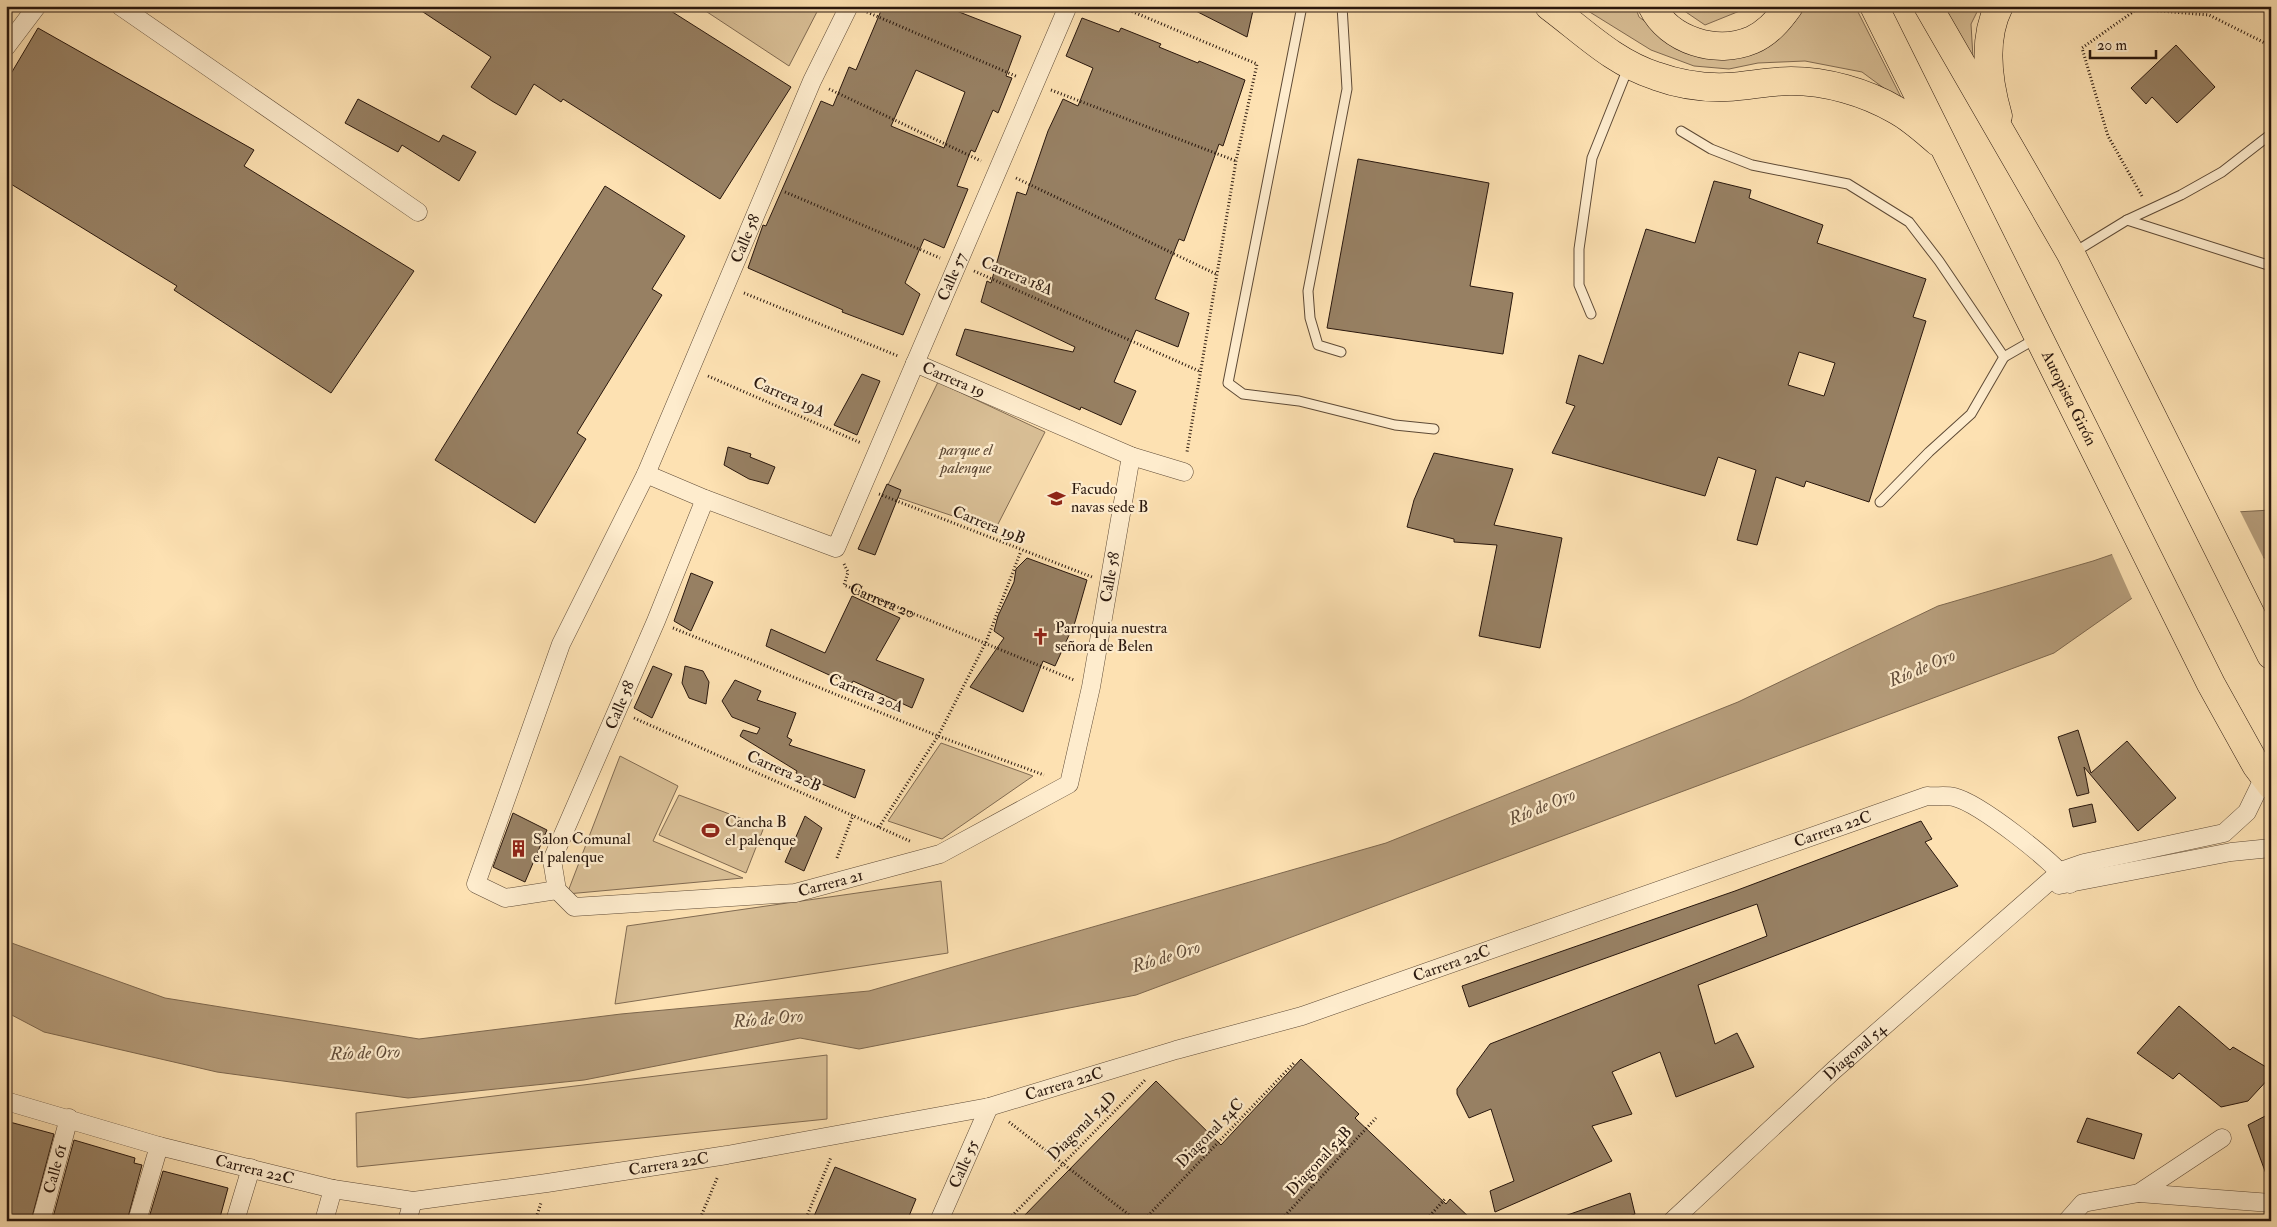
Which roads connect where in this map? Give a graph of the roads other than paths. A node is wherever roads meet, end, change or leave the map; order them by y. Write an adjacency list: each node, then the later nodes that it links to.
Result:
1 (37, 6): 13 (street)
2 (120, 6): 19 (street)
3 (849, 6): 31 (street, Calle 58)
4 (1068, 6): 27 (street, Calle 57)
5 (1302, 6): 28 (lane)
6 (1342, 6): 25 (lane)
7 (1548, 6): 14 (highway)
8 (1652, 6): 9 (highway)
9 (1789, 6)
10 (1874, 6): 17 (highway, Autopista Girón)
11 (1928, 6): 18 (highway)
12 (1999, 6): 18 (highway)
13 (6, 47)
14 (1629, 65): 17 (highway); 23 (lane)
15 (1681, 132): 26 (lane)
16 (2271, 134): 20 (lane)
17 (1944, 146): 24 (highway, Autopista Girón)
18 (2008, 148): 21 (highway)
19 (418, 212)
20 (2128, 220): 21 (lane); 22 (lane)
21 (2070, 254): 34 (highway)
22 (2271, 266)
23 (1591, 314)
24 (2038, 338): 26 (lane); 35 (highway, Autopista Girón)
25 (1341, 352)
26 (2004, 357): 33 (lane)
27 (915, 363): 29 (street, Carrera 19); 32 (street, Calle 57)
28 (1434, 429)
29 (1131, 456): 30 (street, Carrera 19); 36 (street, Calle 58)
30 (1184, 472)
31 (646, 474): 32 (street); 39 (street, Calle 58)
32 (705, 499): 39 (street, Calle 58)
33 (1880, 502)
34 (2271, 655)
35 (2268, 781): 38 (street, Diagonal 54)
36 (1069, 784): 39 (street, Carrera 21)
37 (2271, 848): 38 (street, Diagonal 54)
38 (2066, 878): 41 (street, Carrera 22C); 56 (street, Diagonal 54)
39 (556, 890)
40 (6, 1101): 42 (street, Carrera 22C)
41 (989, 1107): 48 (street, Carrera 22C); 55 (street, Calle 55)
42 (69, 1118): 44 (street, Carrera 22C); 50 (street, Calle 61)
43 (2222, 1138): 47 (street)
44 (159, 1146): 45 (street, Carrera 22C); 51 (street)
45 (251, 1168): 46 (street, Carrera 22C); 52 (street)
46 (334, 1189): 48 (street, Carrera 22C); 53 (street)
47 (2139, 1193): 49 (street); 57 (street)
48 (413, 1201): 54 (street)
49 (2271, 1202)
50 (41, 1221)
51 (137, 1221)
52 (235, 1221)
53 (324, 1221)
54 (408, 1221)
55 (939, 1221)
56 (1672, 1221)
57 (2067, 1221)

